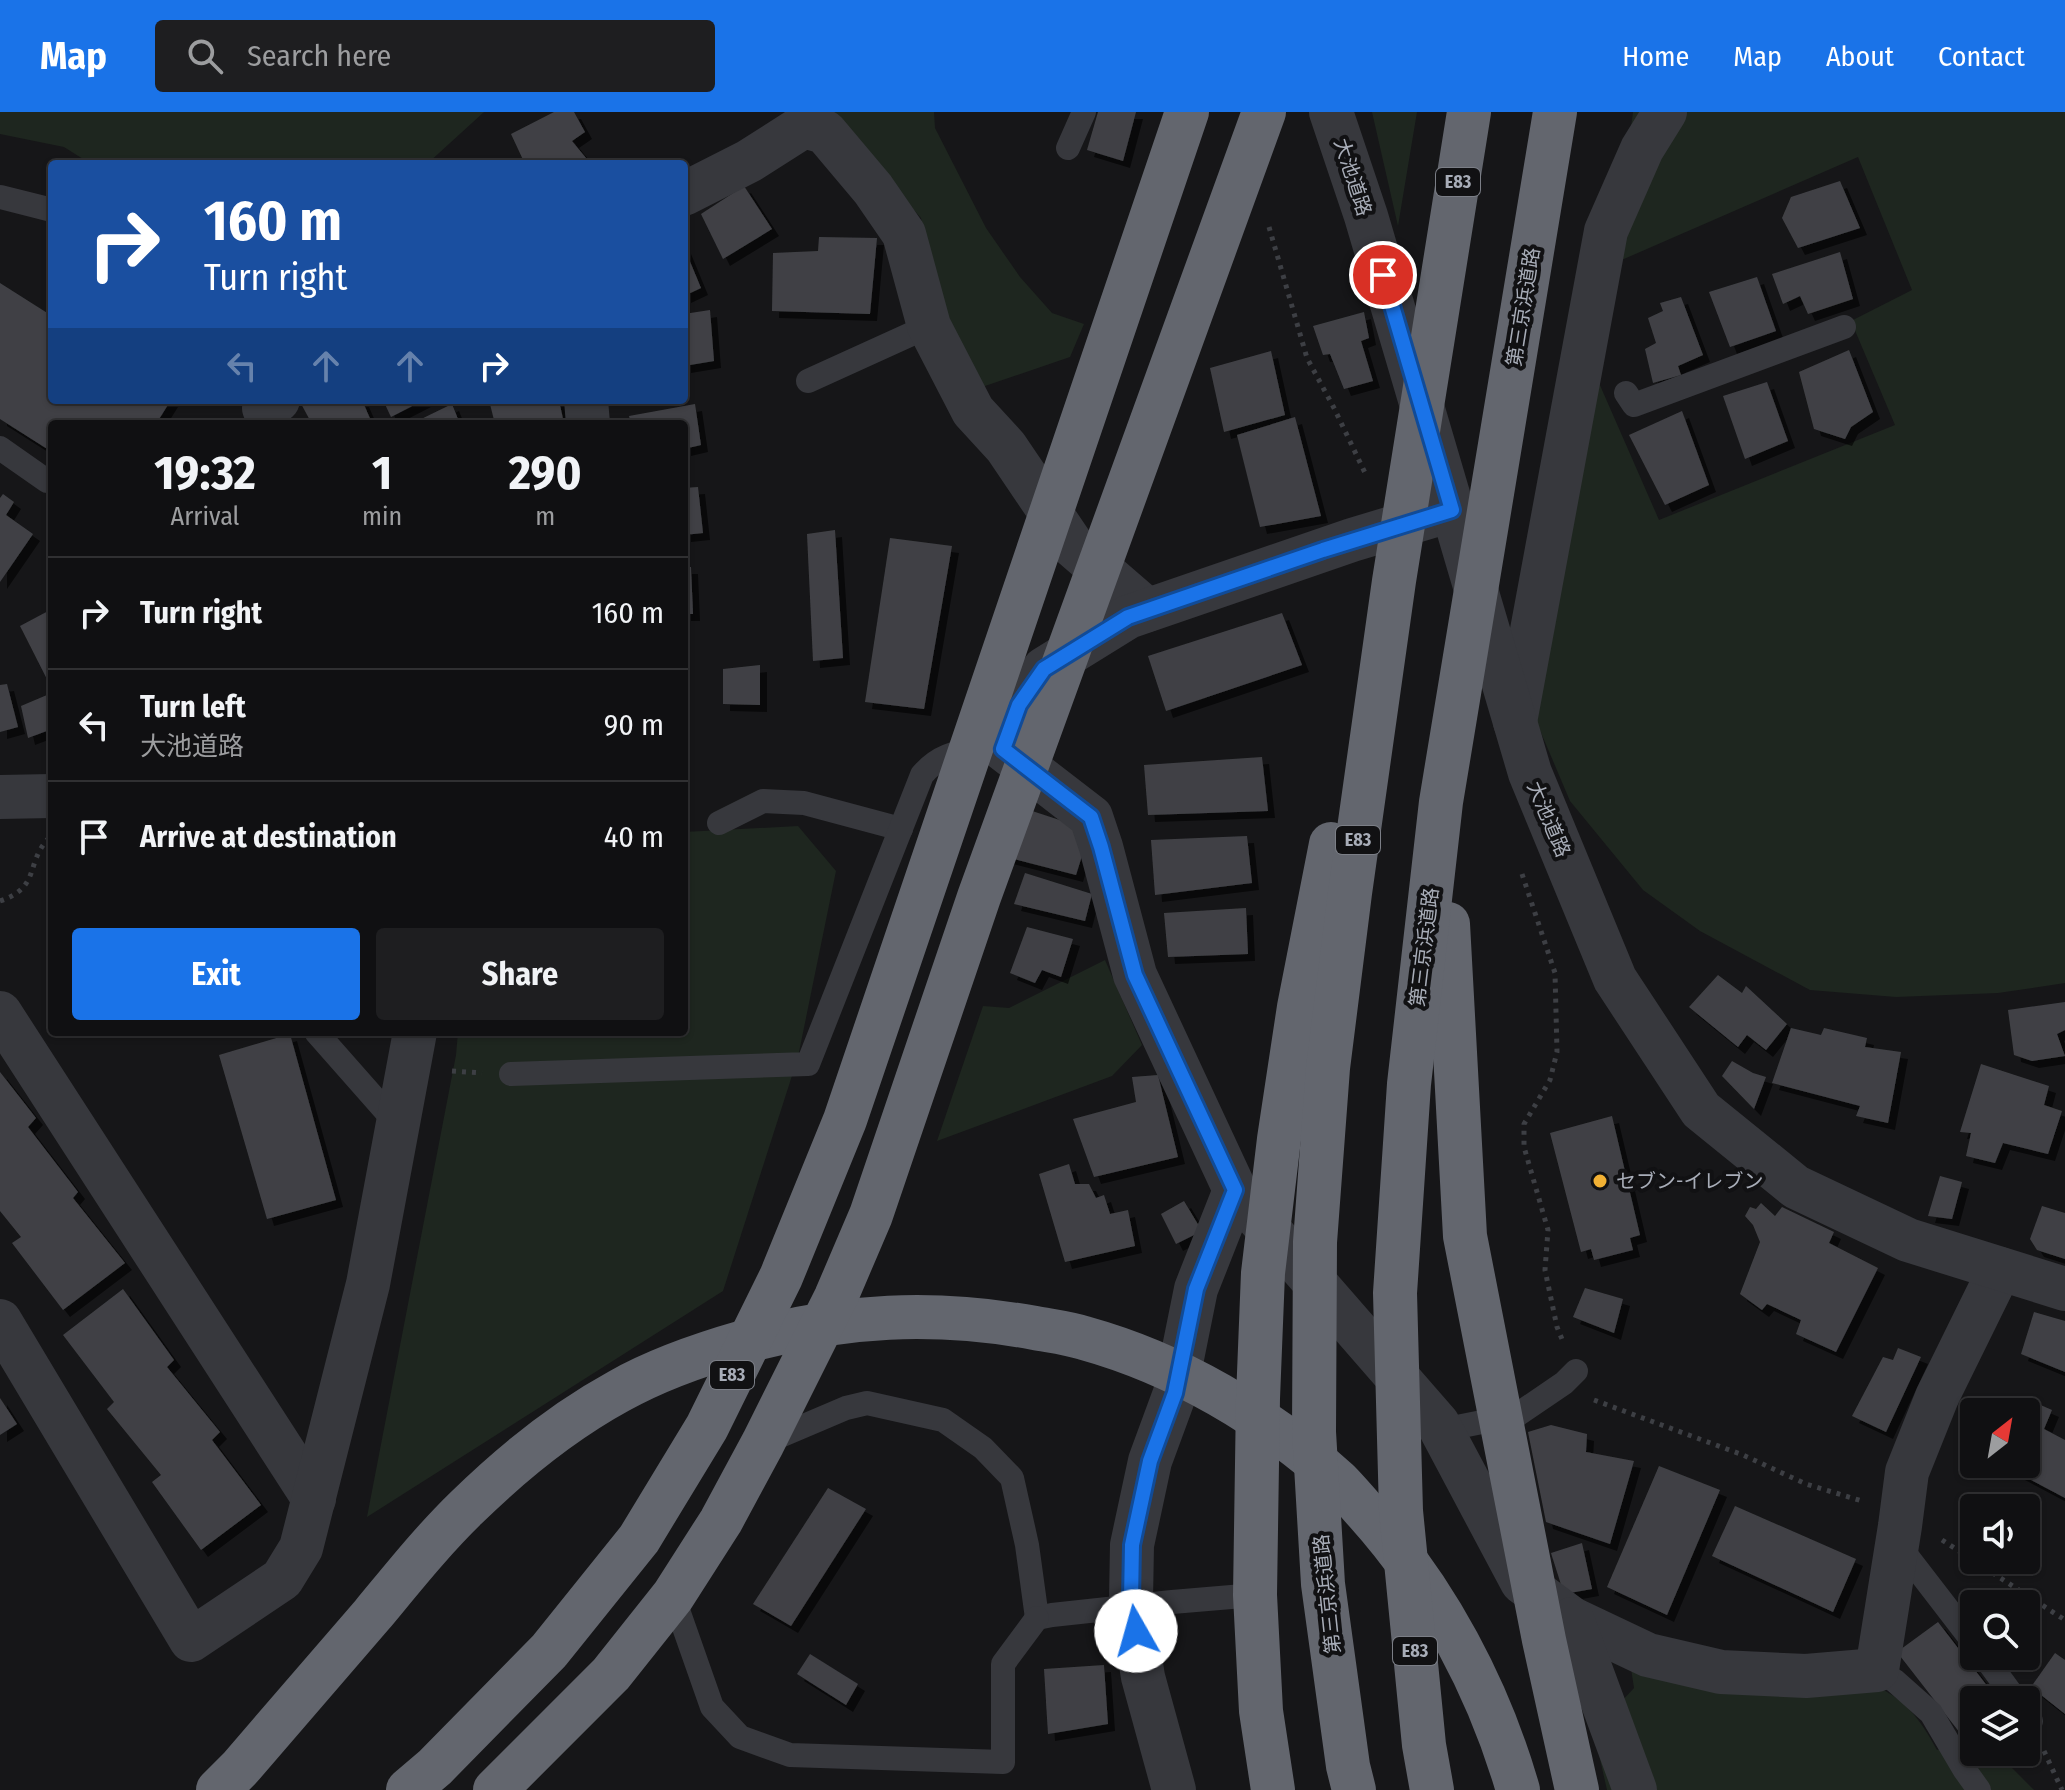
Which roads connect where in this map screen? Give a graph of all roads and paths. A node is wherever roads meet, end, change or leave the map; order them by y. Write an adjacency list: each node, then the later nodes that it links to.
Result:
1 (1084, 112): 9 (lane)
2 (1187, 112): 59 (highway, E83)
3 (1264, 112): 46 (highway)
4 (1331, 112): 21 (street, 大池道路)
5 (1469, 112): 22 (highway, 第三京浜道路 / E83)
6 (1665, 112): 24 (street)
7 (799, 119): 10 (street); 14 (street)
8 (1552, 132): 28 (highway, 第三京浜道路 / E83)
9 (1068, 148)
10 (688, 192)
11 (0, 197): 12 (lane)
12 (48, 209)
13 (1268, 223): 20 (path)
14 (929, 326): 16 (lane); 23 (street)
15 (1844, 327): 17 (lane)
16 (808, 381)
17 (1626, 393)
18 (0, 448): 19 (lane)
19 (47, 481)
20 (1370, 483)
21 (1452, 510): 23 (street); 24 (street, 大池道路)
22 (1394, 581): 49 (highway); 63 (highway, 第三京浜道路 / E83)
23 (1147, 610): 25 (street)
24 (1515, 722): 41 (street, 大池道路)
25 (1003, 749): 30 (lane); 40 (street)
26 (48, 796): 27 (street)
27 (0, 797)
28 (1441, 802): 55 (highway); 64 (highway, 第三京浜道路 / E83)
29 (719, 823): 30 (lane)
30 (901, 829): 38 (lane)
31 (48, 839): 33 (path)
32 (1520, 870): 44 (path)
33 (0, 901)
34 (0, 1013): 47 (street)
35 (320, 1036): 39 (lane)
36 (414, 1036): 39 (street)
37 (447, 1071): 38 (path)
38 (511, 1074)
39 (398, 1125): 47 (street)
40 (1235, 1190): 45 (street); 51 (street)
41 (2000, 1269): 42 (street, 大池道路); 48 (street)
42 (2065, 1289)
43 (0, 1321): 47 (street)
44 (1576, 1371): 45 (lane); 48 (path)
45 (1442, 1430): 55 (street)
46 (763, 1443): 50 (highway); 52 (lane)
47 (314, 1499)
48 (1900, 1529): 53 (path); 54 (lane); 56 (street)
49 (1255, 1595): 51 (lane); 62 (highway)
50 (673, 1596): 52 (lane); 60 (highway)
51 (1132, 1608): 52 (lane); 61 (street)
52 (1037, 1618)
53 (2065, 1620)
54 (1960, 1621)
55 (1558, 1630): 56 (street); 66 (highway); 67 (street)
56 (1877, 1670): 68 (lane)
57 (2040, 1743): 69 (path)
58 (218, 1790): 65 (highway)
59 (408, 1790)
60 (495, 1790)
61 (1174, 1790)
62 (1273, 1790)
63 (1354, 1790)
64 (1432, 1790)
65 (1518, 1790)
66 (1577, 1790)
67 (1635, 1790)
68 (1979, 1790)
69 (2062, 1790)

